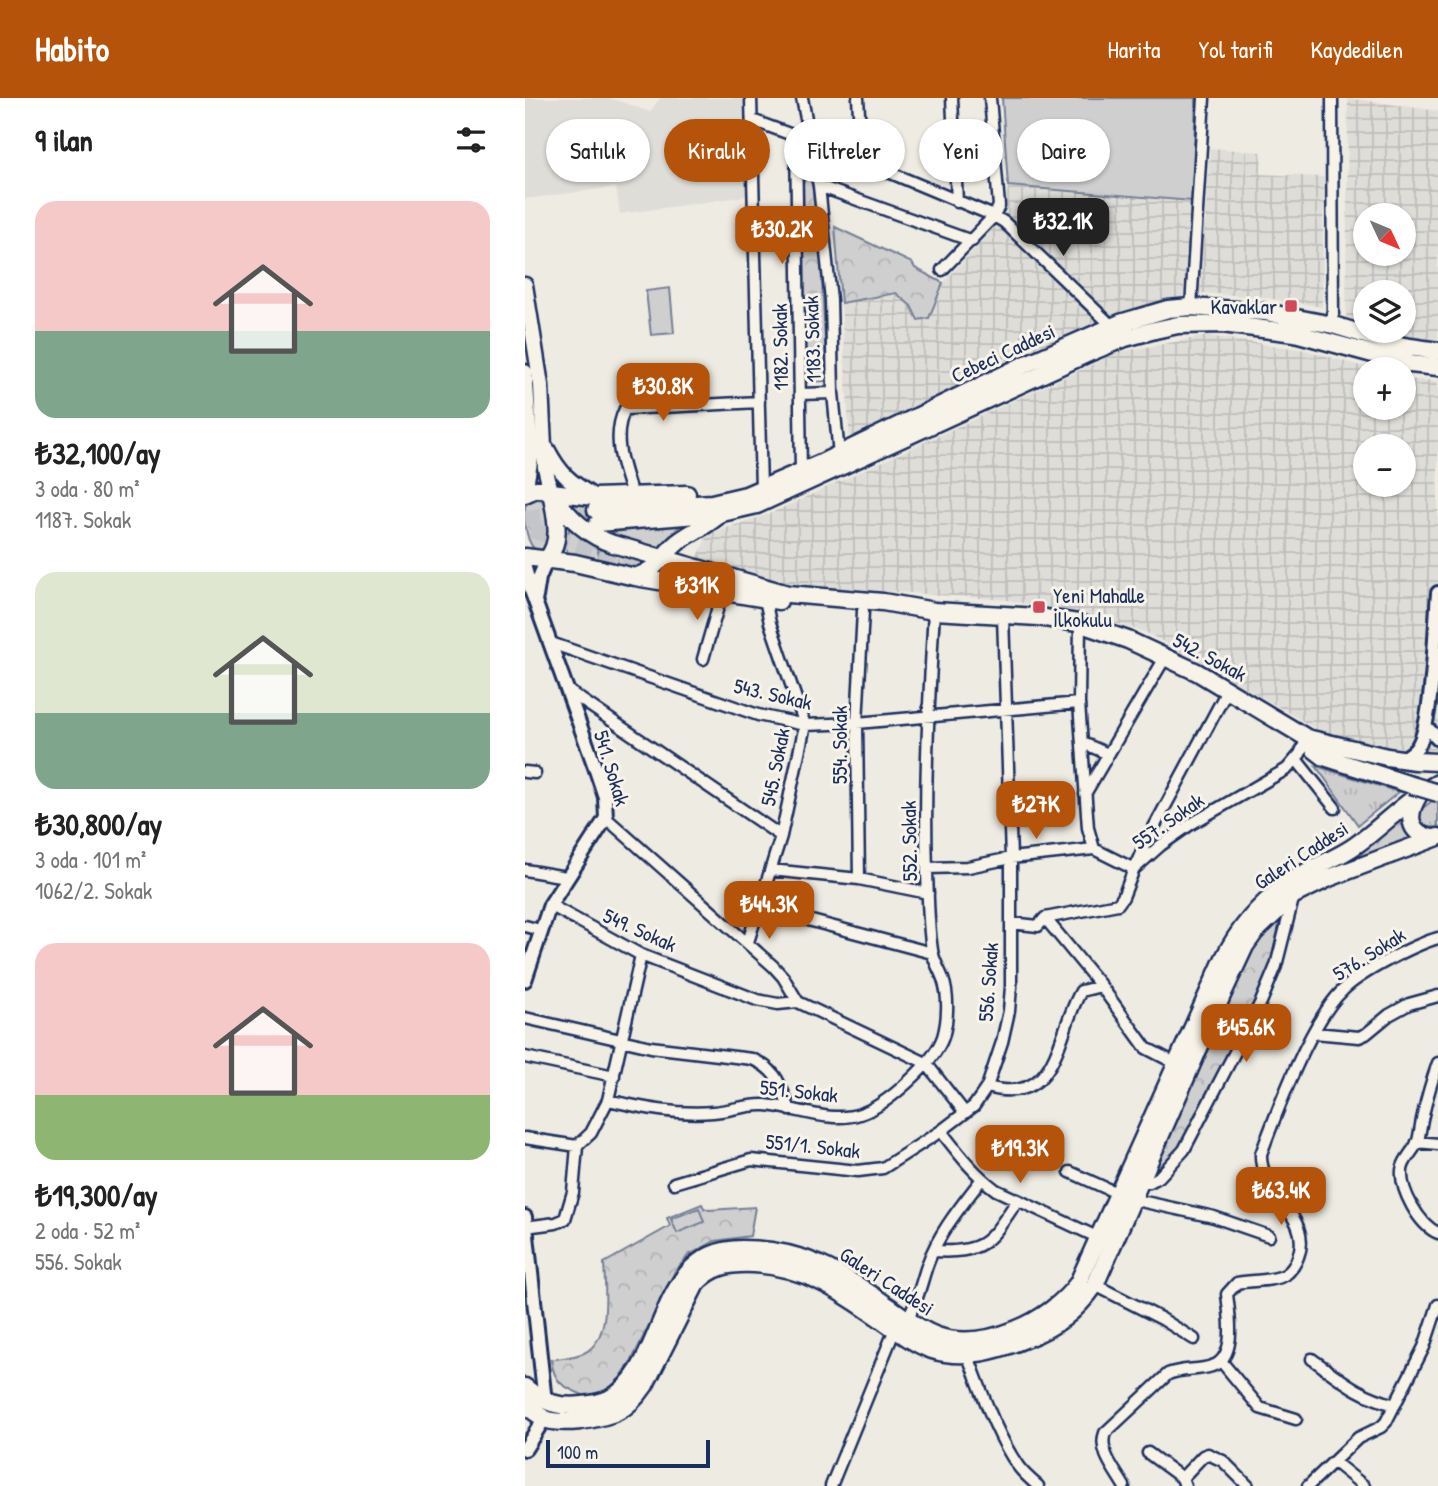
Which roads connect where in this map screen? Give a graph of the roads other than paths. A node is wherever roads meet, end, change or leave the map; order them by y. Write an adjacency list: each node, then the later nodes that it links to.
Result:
1 (751, 98): 8 (street)
2 (802, 98): 9 (street, 1183. Sokak)
3 (858, 98): 10 (street)
4 (952, 98): 16 (street)
5 (990, 98): 17 (street)
6 (1204, 98): 21 (street)
7 (1332, 98): 22 (street)
8 (753, 119)
9 (806, 119)
10 (860, 119)
11 (905, 179): 16 (street)
12 (754, 182): 29 (street)
13 (797, 182): 28 (street, 1182. Sokak)
14 (818, 182): 15 (street, 1183. Sokak)
15 (819, 186): 18 (street); 27 (street, 1183. Sokak)
16 (957, 202): 17 (street)
17 (994, 216): 18 (street); 23 (street)
18 (972, 241): 19 (street)
19 (942, 270)
20 (525, 285): 30 (main road)
21 (1191, 307): 22 (main road, Cebeci Caddesi); 23 (main road, Cebeci Caddesi)
22 (1333, 325): 24 (main road, Cebeci Caddesi)
23 (1119, 329): 25 (main road, Cebeci Caddesi); 31 (main road, Cebeci Caddesi); 38 (main road, Cebeci Caddesi)
24 (1438, 351)
25 (1438, 367)
26 (525, 372): 35 (main road)
27 (832, 393): 28 (street); 31 (street, 1183. Sokak)
28 (800, 394): 32 (street, 1182. Sokak)
29 (759, 402): 34 (street); 36 (street)
30 (544, 443): 33 (main road); 37 (main road)
31 (839, 455): 32 (main road, Cebeci Caddesi)
32 (801, 472): 34 (main road, Cebeci Caddesi)
33 (551, 492): 35 (main road); 37 (main road); 41 (main road); 43 (main road, 542. Sokak)
34 (754, 492): 36 (main road); 37 (main road, Cebeci Caddesi)
35 (525, 493)
36 (632, 495): 37 (main road)
37 (596, 510): 38 (main road, Cebeci Caddesi)
38 (722, 513): 39 (main road)
39 (689, 535): 43 (main road); 44 (main road)
40 (525, 557): 41 (main road, 542. Sokak)
41 (547, 559): 42 (main road, 542. Sokak); 47 (street)
42 (575, 563): 46 (main road, 542. Sokak); 47 (street)
43 (664, 565): 44 (main road, 542. Sokak); 46 (main road); 50 (main road)
44 (691, 567): 51 (main road, 542. Sokak)
45 (525, 568): 47 (street, 541. Sokak)
46 (635, 577): 48 (main road, 542. Sokak)
47 (531, 583): 55 (street, 541. Sokak)
48 (722, 593): 50 (main road, 542. Sokak); 57 (street)
49 (1438, 593): 65 (street)
50 (765, 599): 52 (main road, 542. Sokak); 64 (street, 545. Sokak)
51 (927, 610): 52 (main road, 542. Sokak); 53 (main road, 542. Sokak); 62 (street, 552. Sokak)
52 (863, 611): 63 (street, 554. Sokak)
53 (1003, 616): 54 (main road, 542. Sokak); 61 (street, 556. Sokak)
54 (1080, 624): 56 (main road, 542. Sokak); 60 (street)
55 (551, 643): 59 (street, 541. Sokak); 64 (street, 543. Sokak)
56 (1166, 656): 58 (main road, 542. Sokak); 69 (street)
57 (703, 659)
58 (1228, 689): 66 (main road, 542. Sokak); 83 (street)
59 (567, 690): 77 (street, 541. Sokak); 78 (street)
60 (1079, 703): 61 (street, 543. Sokak); 68 (street)
61 (1005, 709): 62 (street, 543. Sokak); 81 (street, 556. Sokak)
62 (928, 717): 63 (street, 543. Sokak); 82 (street, 552. Sokak)
63 (857, 723): 64 (street, 543. Sokak); 87 (street, 554. Sokak)
64 (805, 725): 78 (street, 545. Sokak)
65 (1425, 726): 67 (street); 71 (street)
66 (1307, 737): 70 (street, 557. Sokak); 71 (main road); 74 (main road)
67 (1438, 739)
68 (1083, 743): 69 (street); 75 (street)
69 (1108, 754): 75 (street)
70 (1296, 759): 76 (street); 83 (street, 557. Sokak)
71 (1401, 760): 72 (main road)
72 (1438, 762)
73 (1438, 783): 74 (main road, Galeri Caddesi)
74 (1424, 789): 79 (main road); 110 (main road, Galeri Caddesi)
75 (1085, 794): 80 (street)
76 (1335, 808)
77 (606, 818): 86 (street); 97 (street, 541. Sokak)
78 (781, 836): 85 (street, 545. Sokak)
79 (1435, 837): 89 (main road, Galeri Caddesi)
80 (1094, 849): 81 (street); 83 (street)
81 (1011, 858): 82 (street); 93 (street, 556. Sokak)
82 (927, 869): 88 (street, 552. Sokak)
83 (1134, 869): 92 (street, 557. Sokak)
84 (525, 870): 86 (street)
85 (771, 870): 87 (street); 91 (street, 545. Sokak)
86 (566, 877): 90 (street)
87 (859, 879): 88 (street)
88 (929, 893): 98 (street, 552. Sokak)
89 (1294, 895): 124 (main road, Galeri Caddesi); 124 (street)
90 (550, 905): 95 (street); 99 (street, 549. Sokak)
91 (759, 907): 97 (street, 545. Sokak); 98 (street)
92 (1045, 918): 93 (street, 557. Sokak); 101 (street)
93 (1011, 923): 112 (street, 556. Sokak)
94 (525, 926): 95 (street)
95 (540, 930): 100 (street)
96 (1438, 939): 105 (street, 576. Sokak)
97 (748, 942): 103 (street, 541. Sokak)
98 (932, 953): 108 (street, 552. Sokak)
99 (641, 955): 103 (street, 549. Sokak); 106 (street)
100 (525, 979)
101 (1101, 986): 110 (street); 112 (street)
102 (1438, 996): 105 (street)
103 (798, 1002): 108 (street)
104 (525, 1017): 106 (street)
105 (1314, 1033): 138 (street, 576. Sokak)
106 (622, 1040): 111 (street); 114 (street)
107 (525, 1057): 111 (street)
108 (926, 1063): 114 (street, 551. Sokak); 115 (street)
109 (1438, 1063): 118 (street)
110 (1177, 1064): 124 (main road, Galeri Caddesi)
111 (614, 1076): 113 (street)
112 (987, 1087): 115 (street, 556. Sokak)
113 (608, 1100): 114 (street, 551. Sokak); 120 (street)
114 (790, 1110)
115 (965, 1113): 116 (street, 556. Sokak)
116 (940, 1131): 122 (street); 123 (street, 551/1. Sokak)
117 (525, 1138): 120 (street)
118 (1417, 1142): 119 (street); 128 (street)
119 (1438, 1144)
120 (577, 1146): 127 (street)
121 (1070, 1171): 124 (street)
122 (981, 1180): 125 (street); 131 (street)
123 (674, 1183)
124 (1129, 1192): 129 (street); 130 (main road, Galeri Caddesi); 132 (main road, Galeri Caddesi)
125 (1017, 1201): 130 (street); 131 (street)
126 (525, 1217): 127 (street)
127 (525, 1227): 140 (street)
128 (1438, 1233)
129 (1269, 1236)
130 (1099, 1238): 134 (main road, Galeri Caddesi)
131 (933, 1251): 134 (street)
132 (1095, 1285): 135 (street); 136 (main road, Galeri Caddesi)
133 (1438, 1306): 142 (street)
134 (901, 1324): 136 (main road, Galeri Caddesi); 140 (main road, Galeri Caddesi); 143 (main road, Galeri Caddesi); 149 (street)
135 (1194, 1339)
136 (967, 1354): 150 (street)
137 (1312, 1359): 142 (street)
138 (1221, 1361): 144 (street); 151 (street)
139 (525, 1387): 140 (main road)
140 (545, 1402): 143 (main road)
141 (525, 1405): 143 (main road)
142 (1395, 1405): 147 (street)
143 (544, 1419): 145 (street)
144 (1296, 1419)
145 (525, 1449)
146 (1147, 1453): 148 (street)
147 (1334, 1462): 153 (street); 154 (street)
148 (1184, 1482): 152 (street)
149 (831, 1486)
150 (1038, 1486)
151 (1124, 1486)
152 (1248, 1486)
153 (1308, 1486)
154 (1364, 1486)

